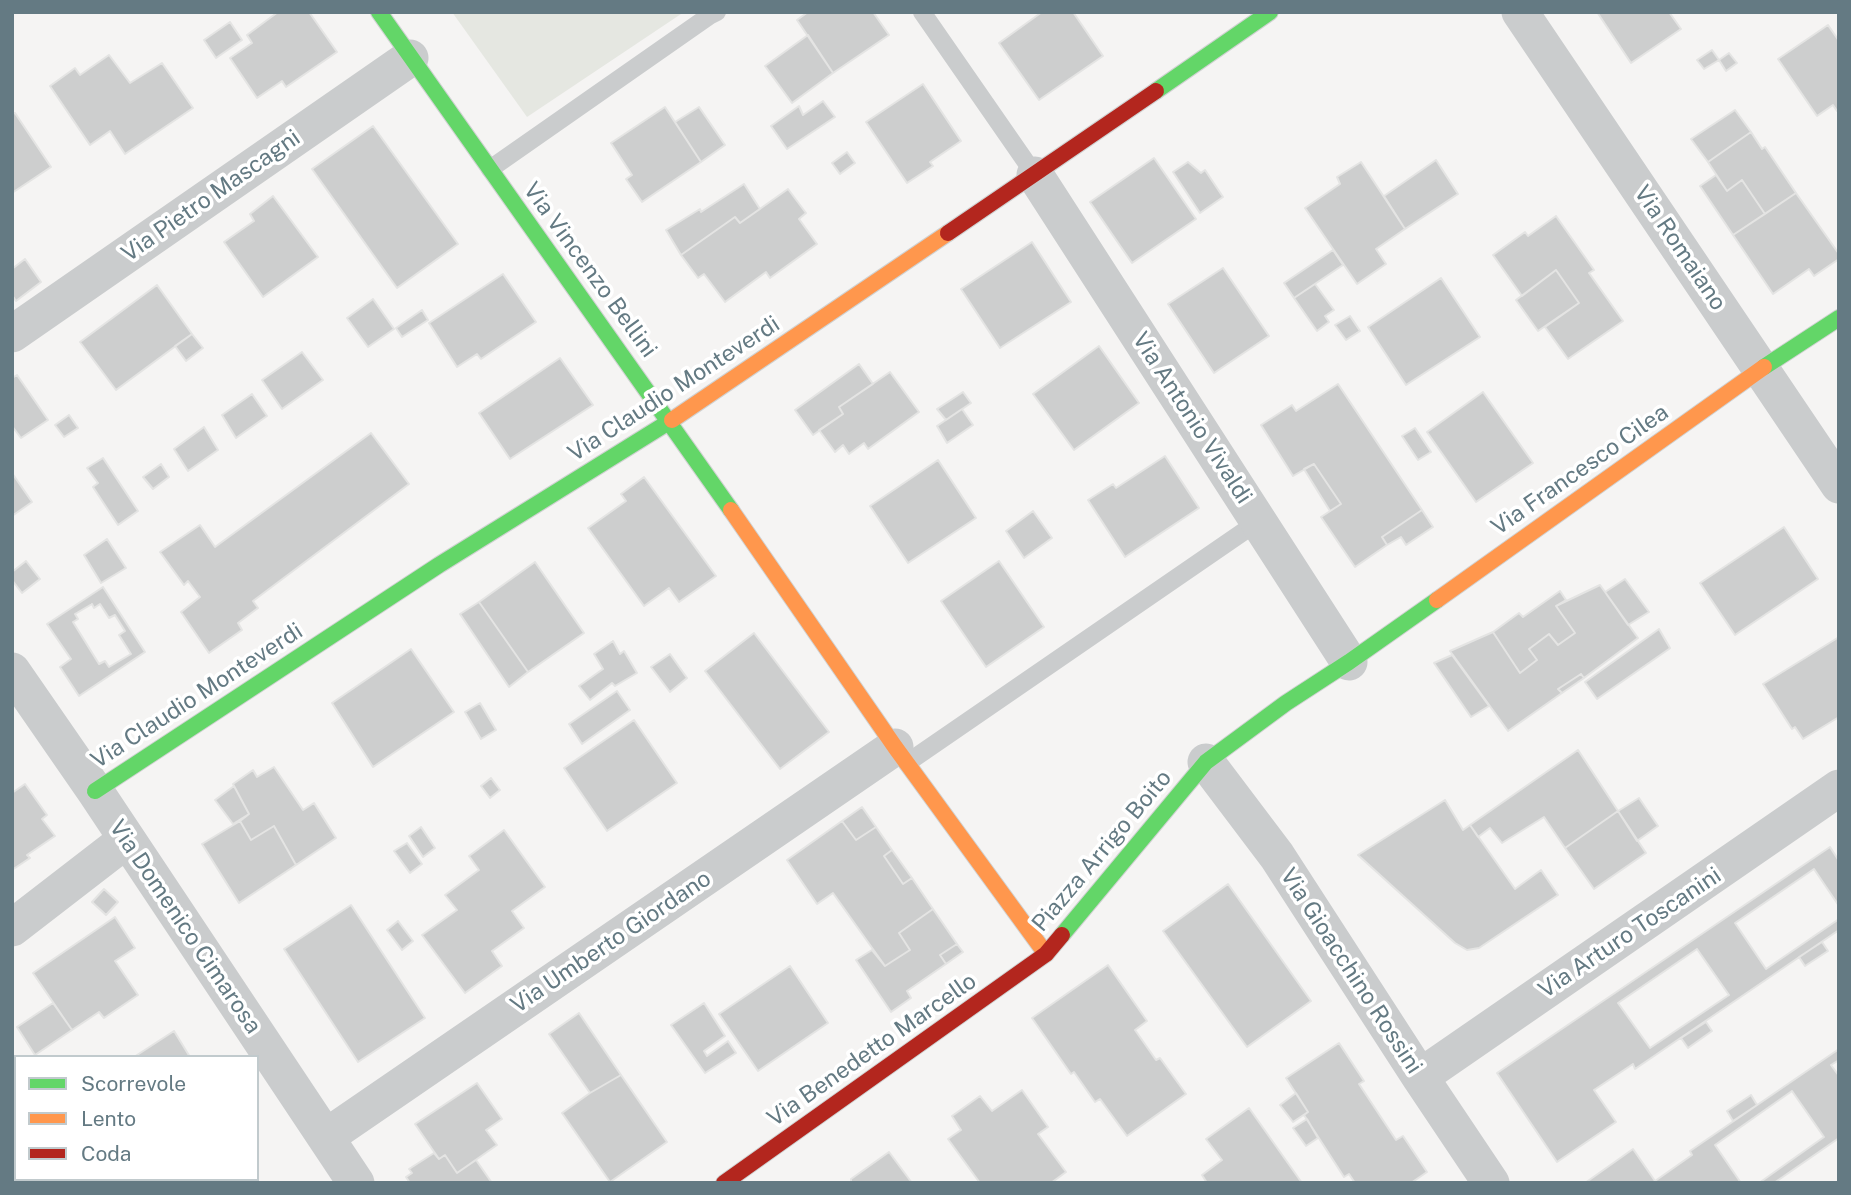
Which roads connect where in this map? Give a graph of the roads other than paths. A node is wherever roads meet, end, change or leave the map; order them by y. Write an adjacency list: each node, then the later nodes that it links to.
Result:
1 (379, 12): 6 (street, Via Vincenzo Bellini)
2 (717, 12): 7 (lane)
3 (922, 12): 8 (lane)
4 (1269, 12): 8 (street, Via Claudio Monteverdi)
5 (1520, 12): 11 (street, Via Romaiano)
6 (410, 58): 7 (street, Via Vincenzo Bellini); 10 (street, Via Pietro Mascagni)
7 (490, 169): 12 (street, Via Vincenzo Bellini)
8 (1035, 175): 12 (street, Via Claudio Monteverdi); 14 (street, Via Antonio Vivaldi)
9 (1839, 318): 11 (street, Via Francesco Cilea)
10 (12, 334)
11 (1761, 369): 13 (street, Via Romaiano); 15 (street, Via Francesco Cilea)
12 (670, 421): 17 (street, Via Vincenzo Bellini); 20 (street, Via Claudio Monteverdi)
13 (1839, 485)
14 (1259, 521): 15 (street, Via Antonio Vivaldi); 17 (lane)
15 (1352, 667): 18 (street, Piazza Arrigo Boito)
16 (12, 671): 20 (street, Via Domenico Cimarosa)
17 (901, 755): 23 (street, Piazza Arrigo Boito); 25 (street, Via Umberto Giordano)
18 (1206, 762): 23 (street, Piazza Arrigo Boito); 24 (street, Via Gioacchino Rossini)
19 (1839, 788): 24 (street, Via Arturo Toscanini)
20 (95, 791): 21 (street, Via Domenico Cimarosa)
21 (127, 840): 22 (street); 25 (street, Via Domenico Cimarosa)
22 (12, 928)
23 (1046, 954): 27 (street, Via Benedetto Marcello)
24 (1420, 1077): 28 (street, Via Gioacchino Rossini)
25 (326, 1138): 26 (street, Via Domenico Cimarosa)
26 (356, 1183)
27 (724, 1183)
28 (1491, 1183)

